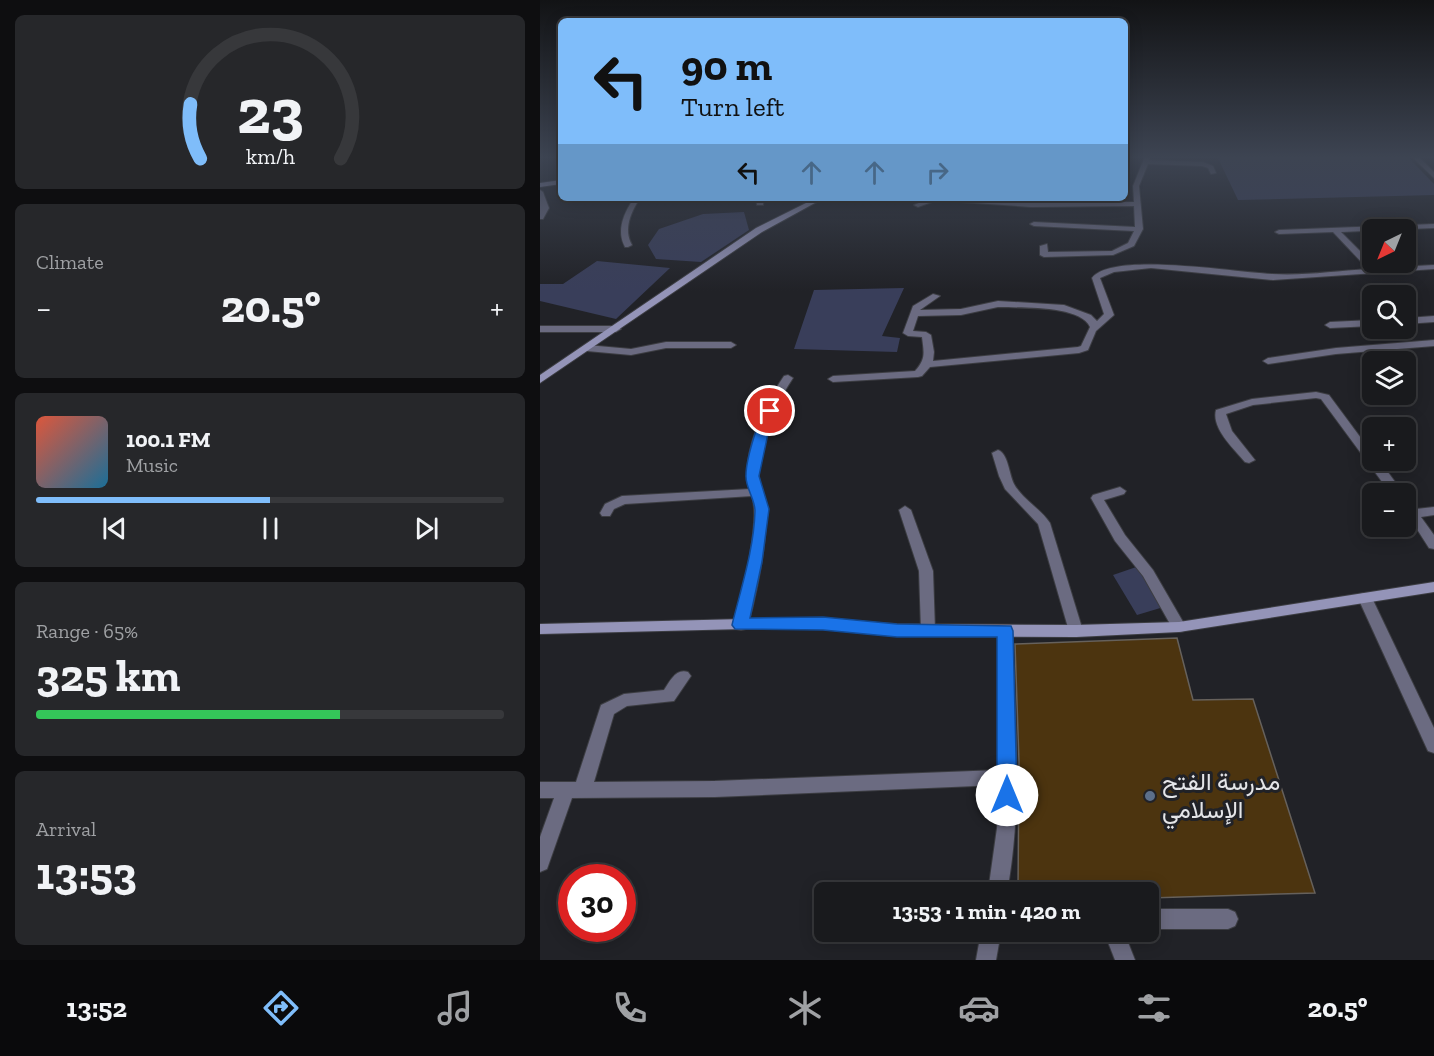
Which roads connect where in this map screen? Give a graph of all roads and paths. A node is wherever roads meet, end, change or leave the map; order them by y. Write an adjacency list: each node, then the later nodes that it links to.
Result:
1 (543, 201): 9 (street)
2 (636, 201): 15 (street)
3 (815, 201): 28 (street)
4 (928, 201): 8 (street)
5 (971, 201): 7 (street)
6 (1137, 201): 7 (street)
7 (1137, 204): 12 (street)
8 (918, 205)
9 (540, 217)
10 (1034, 224): 12 (street)
11 (1434, 226): 13 (street)
12 (1139, 229): 16 (street)
13 (1335, 230): 14 (street); 17 (street)
14 (1279, 232)
15 (628, 245)
16 (1044, 246)
17 (1362, 258)
18 (1434, 267): 19 (street)
19 (1416, 268)
20 (1362, 271): 27 (street)
21 (936, 296): 22 (street)
22 (914, 313): 27 (street); 34 (street)
23 (1434, 319): 24 (street)
24 (1416, 320)
25 (1362, 323): 26 (street)
26 (1330, 325)
27 (1095, 327): 34 (street)
28 (616, 328): 29 (street); 32 (street)
29 (540, 329)
30 (1434, 343): 33 (street)
31 (731, 345): 32 (street)
32 (588, 348): 37 (street)
33 (1268, 361)
34 (927, 364): 36 (street)
35 (788, 378): 42 (street)
36 (832, 379)
37 (540, 381)
38 (1362, 445): 40 (street)
39 (998, 453): 56 (street)
40 (1249, 460)
41 (1120, 491): 52 (street)
42 (758, 492): 46 (street); 51 (street)
43 (1416, 509): 45 (street)
44 (905, 510): 54 (street)
45 (1434, 511)
46 (606, 513)
47 (1416, 518): 48 (street)
48 (1434, 545)
49 (1434, 587): 50 (street)
50 (1365, 598): 52 (street); 58 (street)
51 (741, 625): 53 (street); 54 (street)
52 (1179, 627): 56 (street)
53 (540, 629)
54 (928, 630): 55 (street)
55 (1005, 631): 56 (street); 59 (street)
56 (1076, 631)
57 (683, 676): 60 (street)
58 (1434, 746)
59 (1008, 777): 60 (street); 63 (street)
60 (574, 789): 61 (street); 62 (street)
61 (540, 790)
62 (540, 863)
63 (1000, 882)
64 (1159, 919): 65 (street)
65 (1228, 919)
66 (989, 942): 68 (street)
67 (1118, 942): 69 (street)
68 (986, 960)
69 (1125, 960)

